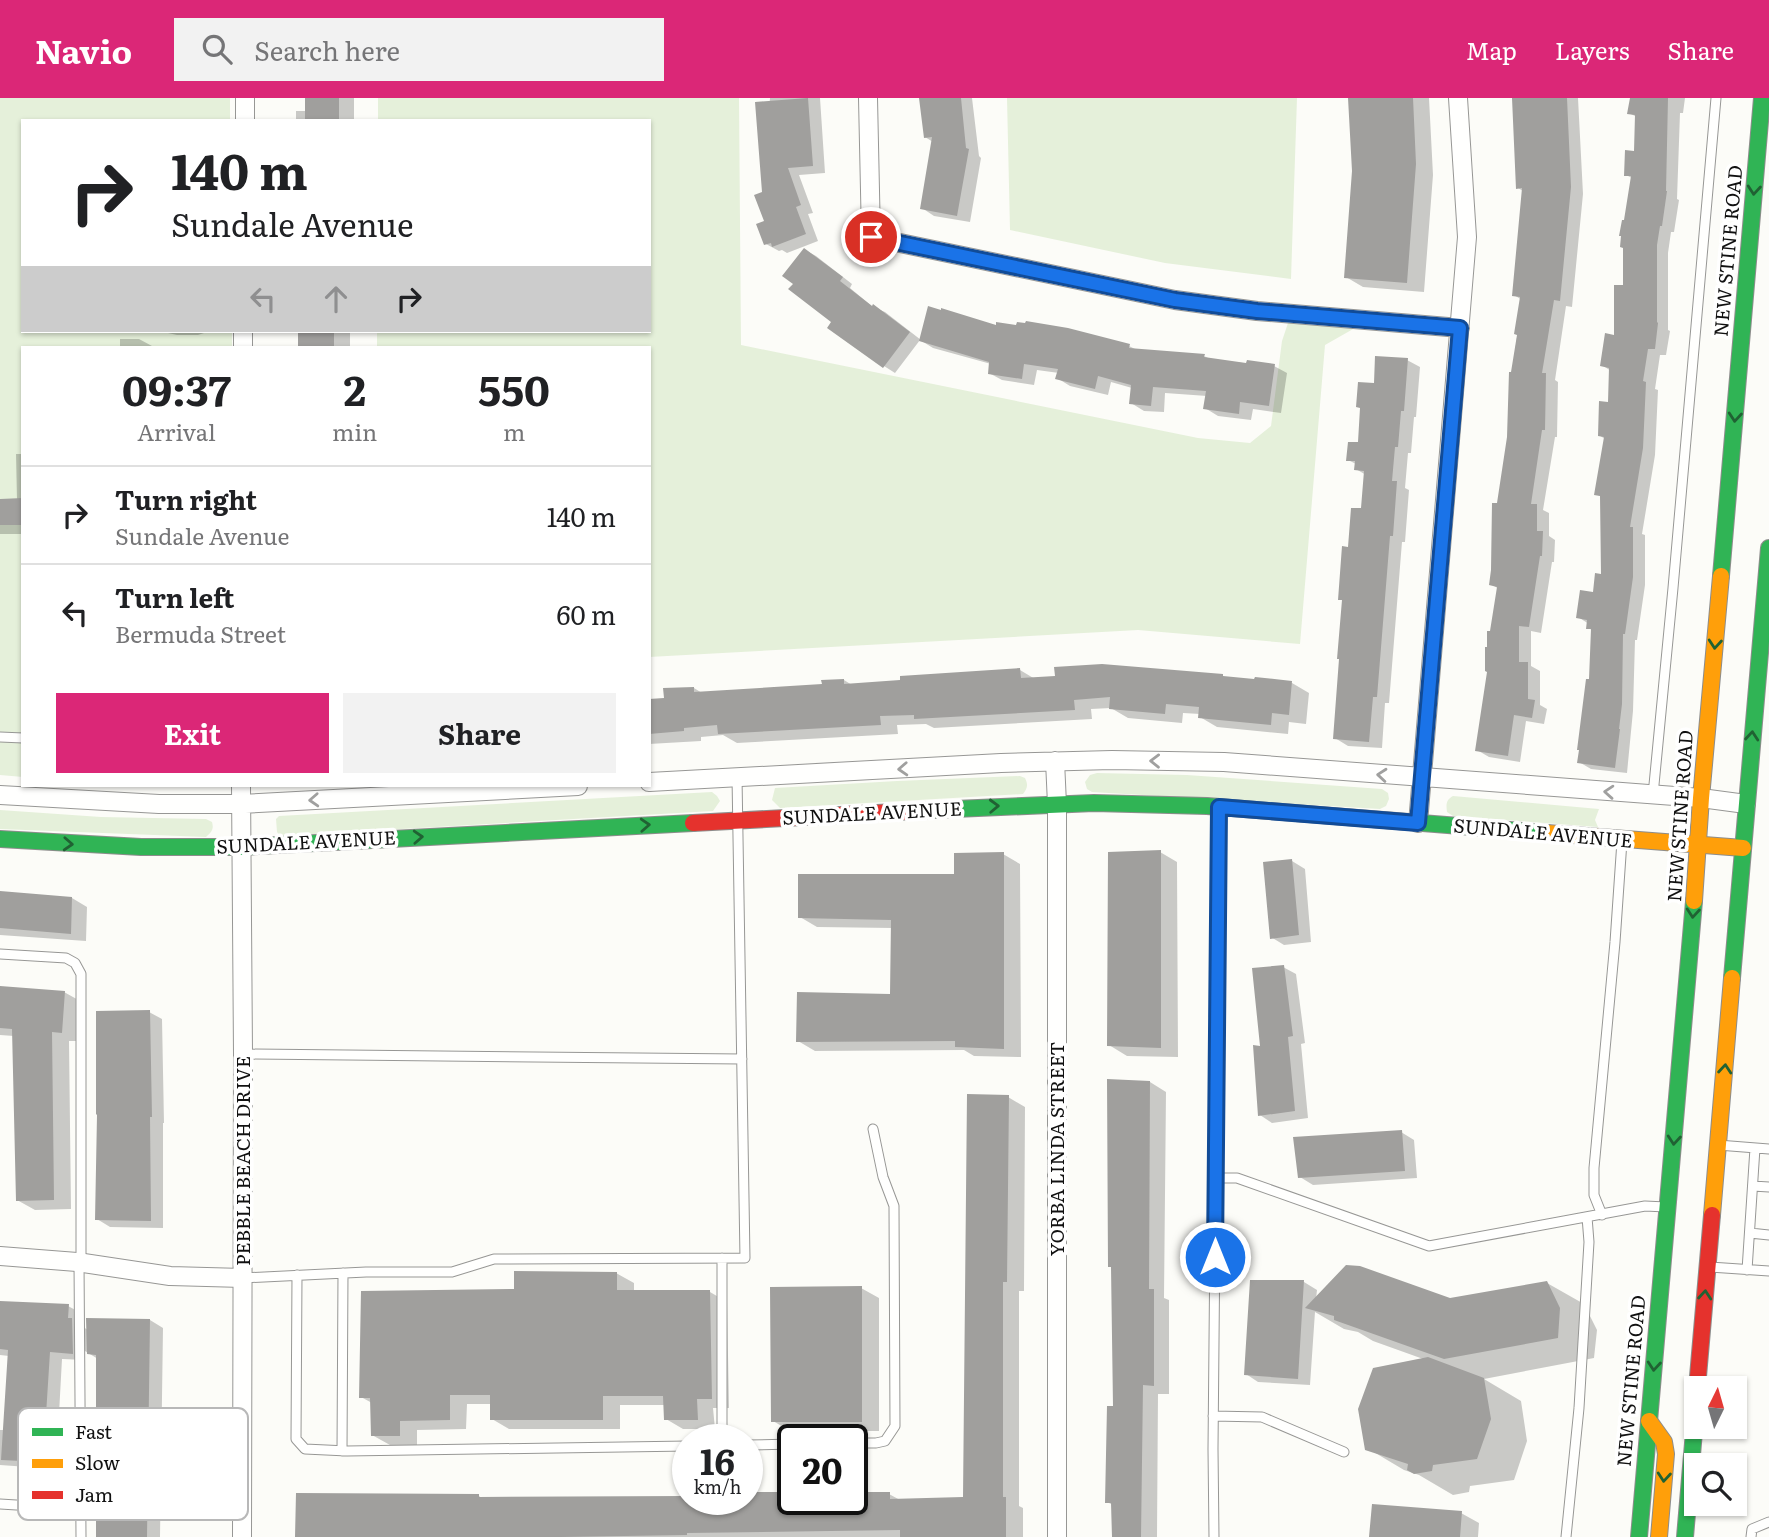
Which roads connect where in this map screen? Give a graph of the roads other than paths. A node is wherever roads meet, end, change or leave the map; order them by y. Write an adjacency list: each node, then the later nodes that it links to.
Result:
1 (245, 98): 6 (street)
2 (868, 98): 7 (street)
3 (1458, 98): 7 (street)
4 (1716, 98): 18 (lane)
5 (1762, 98): 19 (main road, NEW STINE ROAD, one-way to 19)
6 (244, 119)
7 (1460, 328): 13 (street)
8 (1769, 548): 21 (main road, one-way to 8)
9 (0, 737): 10 (lane)
10 (21, 738)
11 (1055, 761): 12 (street, one-way to 12); 13 (street, one-way to 11); 20 (street, YORBA LINDA STREET)
12 (737, 777): 14 (street); 23 (lane)
13 (1422, 778): 18 (street, one-way to 13); 24 (street)
14 (651, 782)
15 (541, 787): 17 (street, one-way to 17)
16 (0, 794): 17 (street)
17 (241, 795): 28 (street, PEBBLE BEACH DRIVE)
18 (1653, 795): 19 (street)
19 (1701, 798): 21 (street); 27 (main road, NEW STINE ROAD)
20 (1057, 804): 22 (main road, SUNDALE AVENUE); 23 (main road, SUNDALE AVENUE, one-way to 20); 68 (street, YORBA LINDA STREET)
21 (1746, 804): 29 (main road)
22 (1219, 807): 24 (main road, SUNDALE AVENUE); 37 (lane)
23 (738, 820): 28 (main road, SUNDALE AVENUE, one-way to 23); 32 (lane)
24 (1418, 823): 26 (main road, SUNDALE AVENUE)
25 (0, 839): 28 (main road, SUNDALE AVENUE, one-way to 28)
26 (1622, 839): 27 (main road, SUNDALE AVENUE); 41 (lane)
27 (1699, 845): 29 (main road, SUNDALE AVENUE); 40 (main road, NEW STINE ROAD, one-way to 40)
28 (242, 847): 31 (street, PEBBLE BEACH DRIVE)
29 (1743, 848): 34 (main road, one-way to 29)
30 (0, 954): 47 (lane)
31 (243, 1054): 32 (lane); 53 (street, PEBBLE BEACH DRIVE)
32 (742, 1059): 46 (lane)
33 (873, 1129): 61 (lane)
34 (1718, 1145): 35 (lane); 48 (main road)
35 (1755, 1148): 36 (lane); 38 (lane)
36 (1769, 1149)
37 (1216, 1178): 42 (lane); 57 (lane)
38 (1753, 1186): 39 (lane); 43 (lane)
39 (1769, 1187)
40 (1668, 1207): 41 (lane); 58 (main road, NEW STINE ROAD, one-way to 58)
41 (1602, 1215): 42 (lane)
42 (1587, 1217): 70 (lane)
43 (1750, 1233): 44 (lane); 49 (lane)
44 (1769, 1235)
45 (0, 1256): 47 (street)
46 (722, 1258): 51 (lane); 59 (lane)
47 (80, 1262): 53 (street); 55 (lane)
48 (1708, 1267): 49 (lane); 54 (main road, one-way to 48)
49 (1747, 1270): 50 (lane)
50 (1769, 1271)
51 (343, 1273): 52 (lane); 63 (lane)
52 (297, 1275): 53 (lane); 63 (lane)
53 (243, 1278): 56 (street, PEBBLE BEACH DRIVE)
54 (1699, 1376)
55 (81, 1408)
56 (242, 1408)
57 (1213, 1416): 64 (lane); 69 (lane)
58 (1649, 1421): 71 (main road, NEW STINE ROAD); 72 (main road, one-way to 72)
59 (722, 1424)
60 (1693, 1439): 73 (main road)
61 (868, 1443)
62 (672, 1446): 63 (lane)
63 (342, 1451)
64 (1344, 1451)
65 (0, 1504): 66 (lane)
66 (18, 1505)
67 (1769, 1522): 74 (lane)
68 (1057, 1537)
69 (1214, 1537)
70 (1566, 1537)
71 (1639, 1537)
72 (1659, 1537)
73 (1685, 1537)
74 (1751, 1537)

